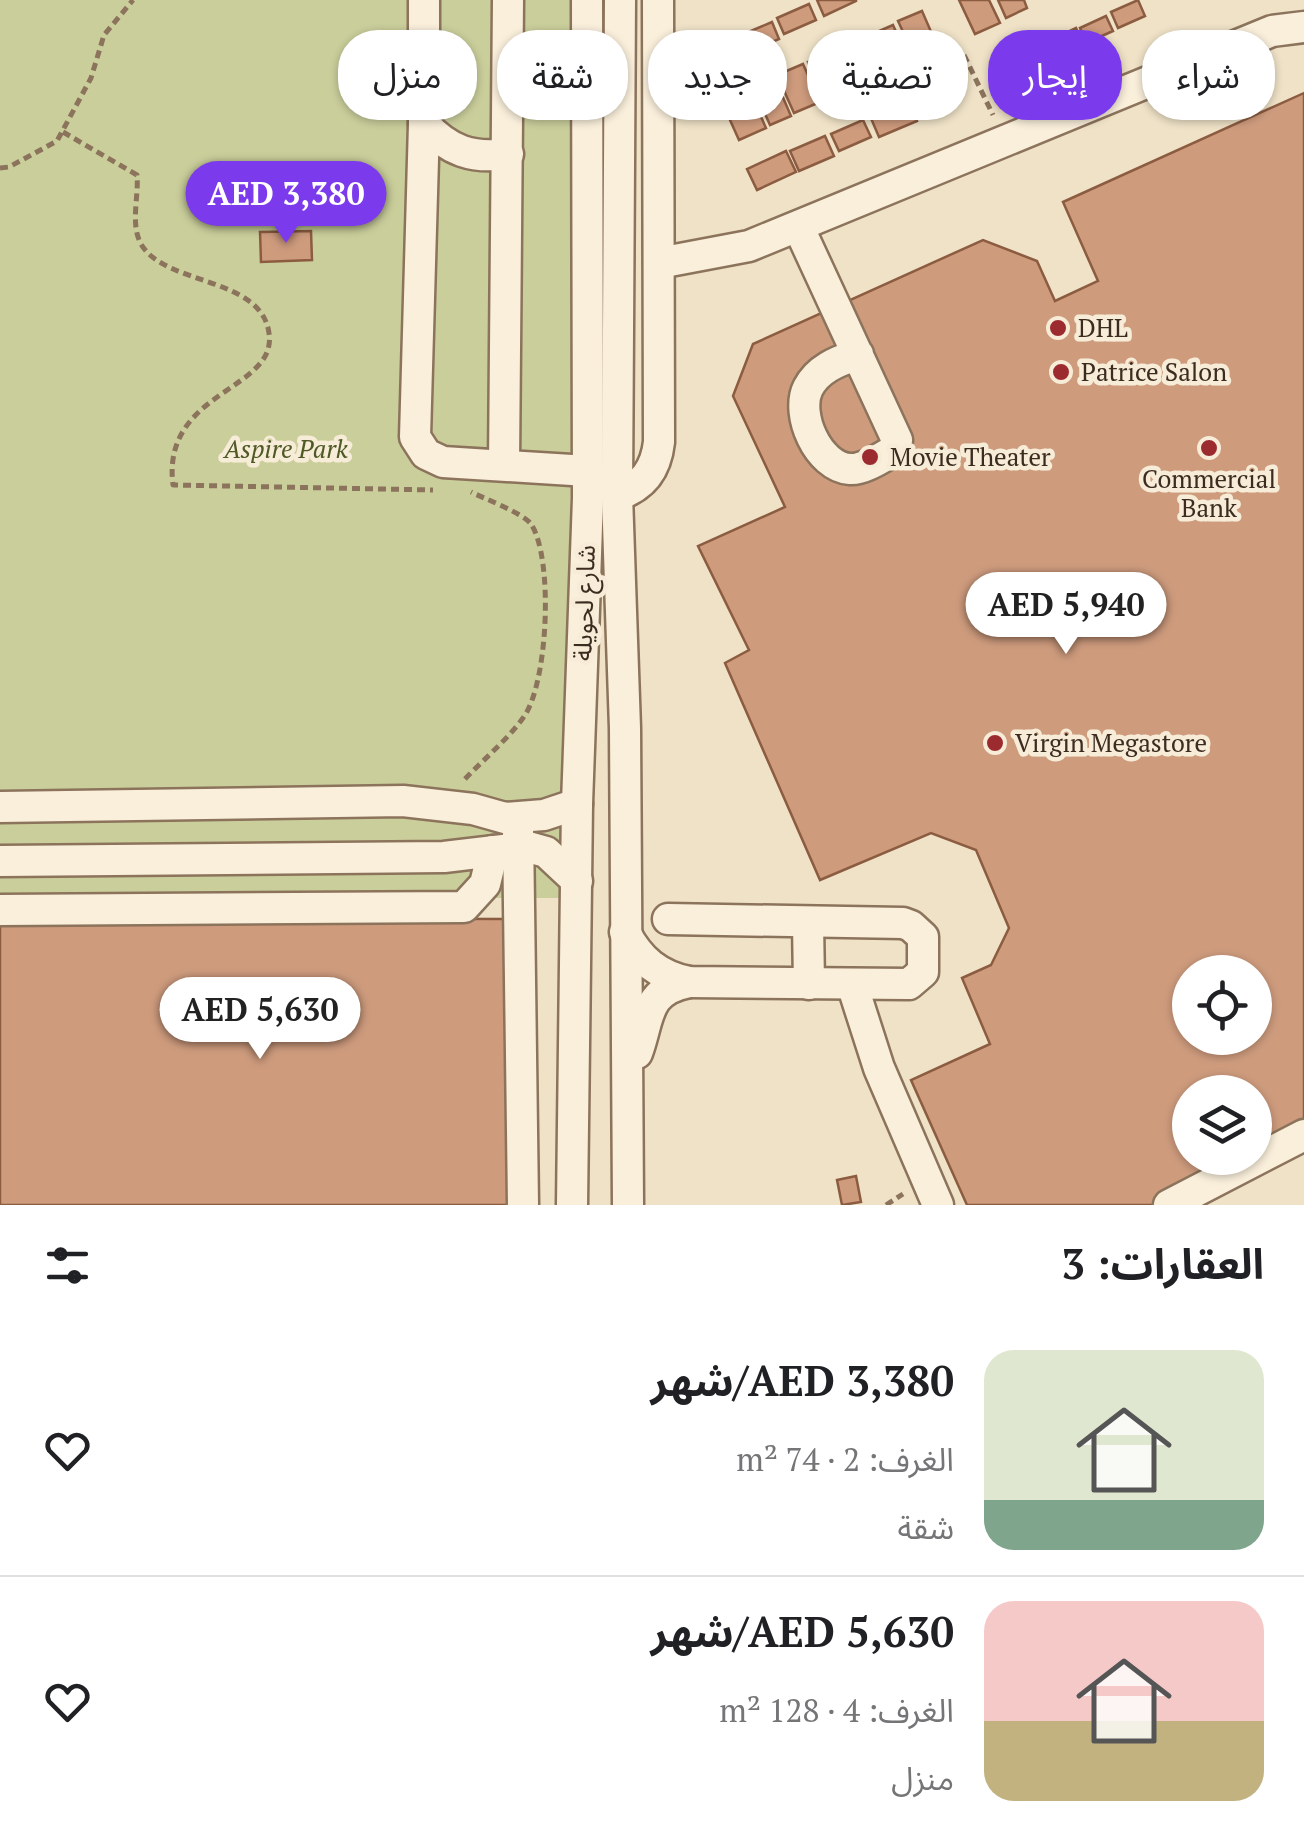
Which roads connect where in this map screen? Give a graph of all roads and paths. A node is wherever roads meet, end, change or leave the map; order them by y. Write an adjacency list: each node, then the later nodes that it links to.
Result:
1 (133, 0): 16 (path)
2 (424, 0): 15 (street)
3 (508, 0): 18 (street)
4 (587, 0): 8 (street, شارع لحويلة)
5 (620, 0): 9 (street, شارع لحويلة)
6 (658, 0): 10 (street)
7 (1304, 27): 17 (street)
8 (587, 30)
9 (620, 30)
10 (658, 30)
11 (968, 63): 17 (path)
12 (587, 120): 25 (street, شارع لحويلة)
13 (620, 120): 27 (street, شارع لحويلة)
14 (658, 120): 21 (street)
15 (424, 124): 18 (street); 23 (street)
16 (63, 132): 19 (path); 26 (path)
17 (1006, 140): 20 (street)
18 (508, 154): 24 (street)
19 (0, 168)
20 (799, 228): 21 (street); 22 (street)
21 (659, 264): 27 (street)
22 (858, 354)
23 (466, 463): 24 (street); 31 (path)
24 (504, 465): 25 (street)
25 (588, 470): 28 (street, شارع لحويلة)
26 (435, 490)
27 (616, 496): 29 (street, شارع لحويلة)
28 (579, 727): 29 (street); 30 (street, شارع لحويلة)
29 (625, 728): 40 (street, شارع لحويلة)
30 (576, 804): 33 (street); 36 (street, شارع لحويلة)
31 (440, 805): 32 (street); 33 (street)
32 (0, 807)
33 (518, 817): 34 (street)
34 (506, 850): 35 (street); 36 (street); 37 (street); 46 (street)
35 (0, 861)
36 (576, 881): 47 (street, شارع لحويلة)
37 (0, 910)
38 (668, 919): 39 (street)
39 (808, 923): 42 (street); 43 (street)
40 (625, 932): 41 (street); 44 (street, شارع لحويلة)
41 (689, 982): 42 (street); 44 (street)
42 (808, 984): 43 (street)
43 (852, 984): 49 (street)
44 (627, 1076): 48 (street, شارع لحويلة)
45 (1304, 1135): 50 (street)
46 (523, 1205)
47 (572, 1205)
48 (628, 1205)
49 (938, 1205)
50 (1169, 1205)

